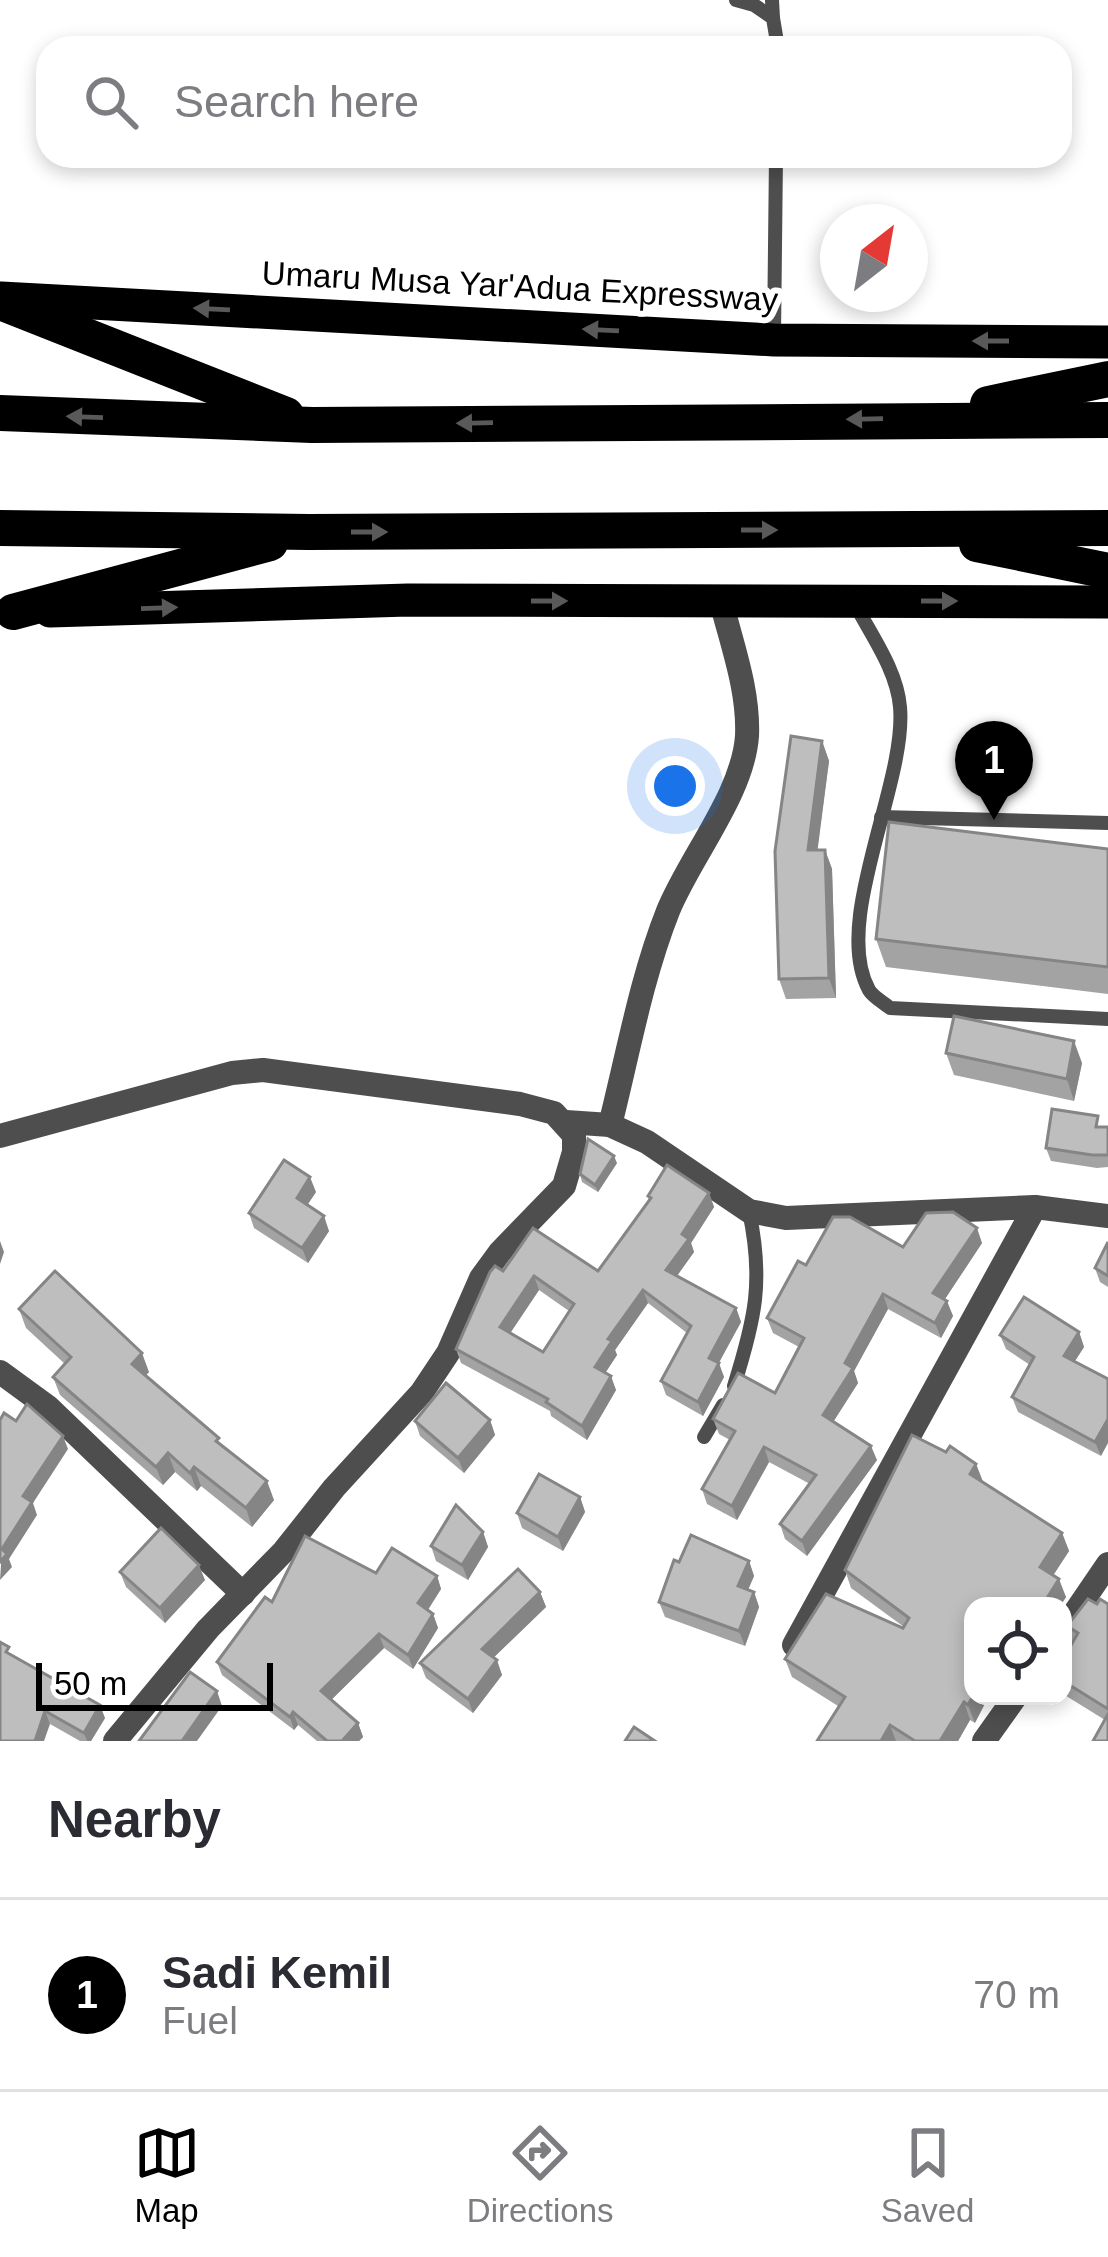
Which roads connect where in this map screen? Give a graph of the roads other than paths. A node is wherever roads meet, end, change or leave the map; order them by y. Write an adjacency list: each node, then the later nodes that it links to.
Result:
1 (736, 0): 3 (lane)
2 (772, 0): 3 (lane)
3 (773, 18): 4 (lane)
4 (776, 36)
5 (776, 168): 7 (lane)
6 (0, 300): 7 (highway, Umaru Musa Yar'Adua Expressway, one-way to 6); 13 (highway)
7 (774, 340): 8 (highway, Umaru Musa Yar'Adua Expressway, one-way to 7)
8 (1108, 342)
9 (1108, 379): 11 (highway)
10 (0, 413): 13 (highway, one-way to 10)
11 (922, 418): 12 (highway); 13 (highway, one-way to 13)
12 (1108, 420)
13 (312, 424)
14 (0, 528): 17 (highway)
15 (1108, 528): 16 (highway)
16 (903, 529): 17 (highway, one-way to 16); 18 (highway)
17 (309, 532): 22 (highway)
18 (1108, 571)
19 (853, 601): 20 (highway); 21 (highway, one-way to 21); 23 (lane)
20 (721, 602): 22 (highway, one-way to 20); 27 (street)
21 (1108, 602)
22 (6, 612)
23 (880, 817): 24 (lane); 25 (lane)
24 (1108, 823)
25 (1108, 1019)
26 (566, 1123): 27 (street); 28 (street); 35 (street)
27 (610, 1125): 30 (street)
28 (0, 1136)
29 (1035, 1208): 30 (street); 31 (street); 37 (street)
30 (749, 1211): 33 (lane)
31 (1108, 1216)
32 (0, 1372): 35 (street)
33 (704, 1437)
34 (1108, 1564): 36 (street)
35 (242, 1594): 39 (street)
36 (1072, 1617)
37 (794, 1645)
38 (1010, 1705): 40 (street)
39 (115, 1741)
40 (984, 1741)

